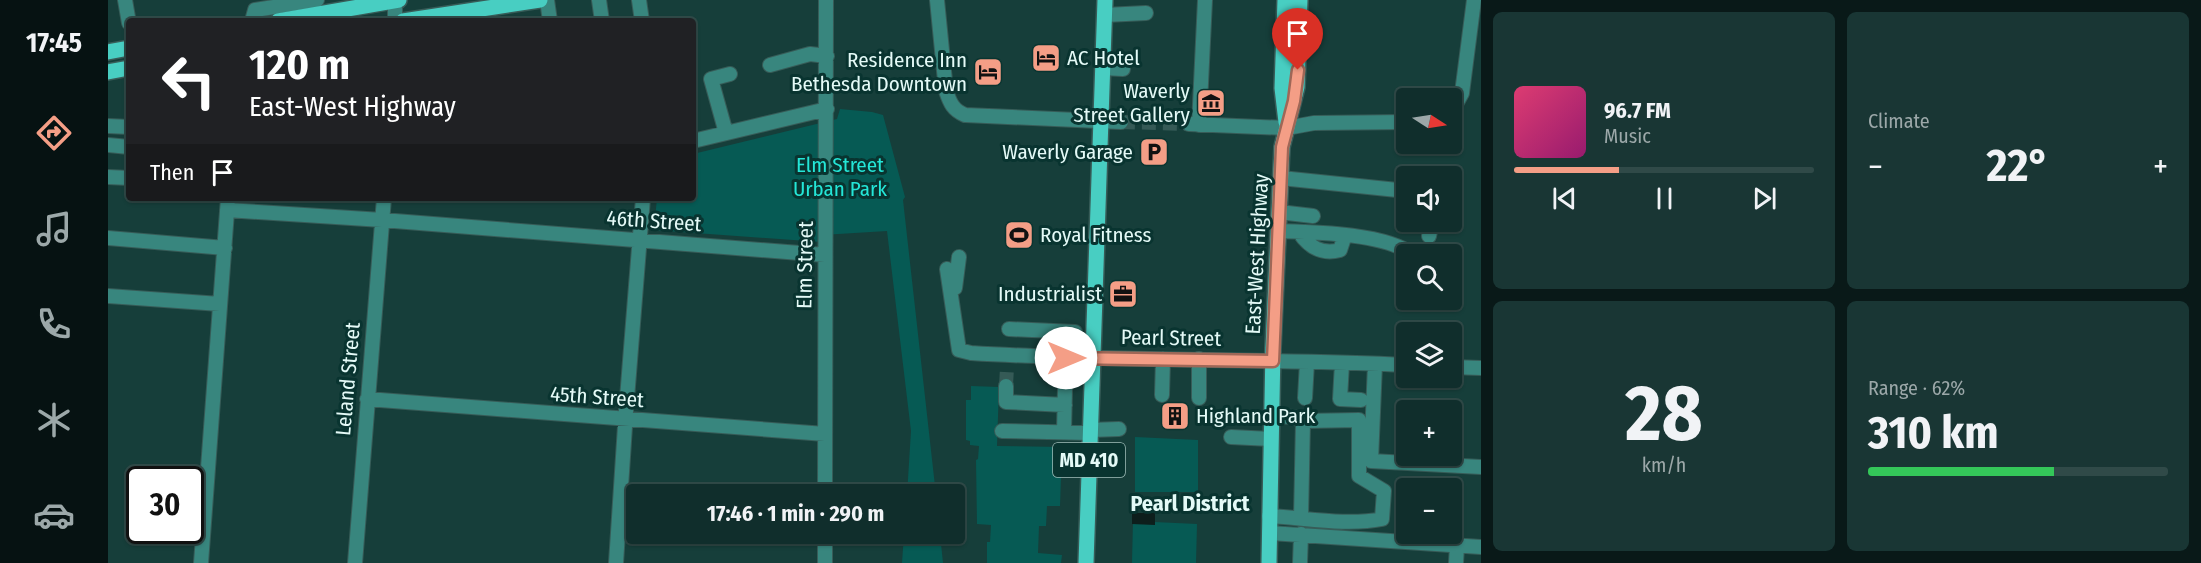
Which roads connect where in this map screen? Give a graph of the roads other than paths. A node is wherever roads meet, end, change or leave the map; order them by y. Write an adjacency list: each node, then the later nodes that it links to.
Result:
1 (125, 0): 17 (street)
2 (317, 0): 18 (street)
3 (396, 0): 14 (main road); 20 (street)
4 (540, 0): 21 (main road)
5 (547, 0): 22 (street)
6 (599, 0): 23 (street)
7 (639, 0): 24 (street)
8 (826, 0): 27 (street, Elm Street)
9 (937, 0): 36 (street)
10 (1205, 0): 41 (street)
11 (1285, 0): 41 (main road, East-West Highway)
12 (1300, 0): 41 (main road, East-West Highway)
13 (1474, 0): 34 (street)
14 (361, 4): 19 (main road)
15 (1105, 8): 16 (street); 29 (main road, MD 410)
16 (1146, 13)
17 (128, 18)
18 (253, 18)
19 (293, 18)
20 (395, 18)
21 (423, 18)
22 (550, 18)
23 (602, 18)
24 (642, 18)
25 (126, 49): 26 (main road)
26 (108, 52)
27 (827, 56): 28 (street); 35 (street, Elm Street)
28 (770, 65)
29 (1103, 68): 31 (street); 36 (main road, MD 410)
30 (126, 69): 32 (main road)
31 (1123, 69)
32 (108, 72)
33 (730, 74): 42 (street)
34 (1462, 93)
35 (827, 109): 42 (street); 61 (street, Elm Street)
36 (1102, 122): 37 (street); 71 (main road, MD 410)
37 (1121, 122)
38 (1396, 122): 41 (street)
39 (108, 126): 40 (street)
40 (126, 127)
41 (1287, 128): 48 (main road, East-West Highway)
42 (726, 133): 43 (street)
43 (696, 140)
44 (108, 146): 45 (street)
45 (126, 147)
46 (108, 177): 47 (street)
47 (126, 178)
48 (1281, 178): 49 (street); 53 (main road, East-West Highway)
49 (1396, 190)
50 (384, 201): 55 (street, Leland Street)
51 (643, 201): 58 (street)
52 (228, 204): 55 (street, 46th Street); 59 (street)
53 (1279, 212): 54 (street); 56 (main road, East-West Highway)
54 (1313, 216)
55 (382, 220): 58 (street, 46th Street); 86 (street, Leland Street)
56 (1279, 231): 60 (street); 74 (main road, East-West Highway)
57 (108, 238): 59 (street)
58 (639, 241): 61 (street, 46th Street); 90 (street)
59 (225, 248): 65 (street)
60 (1396, 248)
61 (825, 255): 96 (street, Elm Street)
62 (959, 257): 66 (street)
63 (947, 269): 66 (street)
64 (108, 296): 65 (street)
65 (220, 304): 108 (street)
66 (953, 311): 70 (street, Pearl Street)
67 (1009, 329): 68 (street)
68 (1036, 330): 69 (street); 70 (street)
69 (1075, 332)
70 (1036, 357): 71 (street, Pearl Street)
71 (1093, 358): 72 (street, Pearl Street); 94 (main road, MD 410)
72 (1163, 359): 73 (street, Pearl Street); 83 (street)
73 (1199, 360): 74 (street, Pearl Street); 84 (street)
74 (1273, 361): 75 (street, Pearl Street); 89 (main road, East-West Highway)
75 (1307, 362): 76 (street, Pearl Street); 85 (street)
76 (1341, 363): 77 (street, Pearl Street); 87 (street)
77 (1375, 364): 78 (street, Pearl Street); 99 (street)
78 (1396, 365)
79 (1462, 367): 80 (street)
80 (1481, 368)
81 (1006, 386): 88 (street)
82 (1065, 388): 88 (street)
83 (1162, 395)
84 (1198, 398)
85 (1305, 398)
86 (367, 399): 90 (street, 45th Street); 109 (street, Leland Street)
87 (1361, 400)
88 (1065, 405): 95 (street)
89 (1272, 416): 91 (street); 98 (main road, East-West Highway)
90 (625, 420): 96 (street, 45th Street); 110 (street)
91 (1303, 421): 102 (street); 102 (street)
92 (1119, 429): 94 (street)
93 (1002, 431): 95 (street)
94 (1090, 431): 95 (street); 112 (main road, MD 410)
95 (1064, 432)
96 (825, 434): 100 (street, Elm Street)
97 (1231, 437): 98 (street)
98 (1271, 439): 101 (main road, East-West Highway)
99 (1481, 467)
100 (825, 484)
101 (1269, 516): 102 (street); 103 (main road, East-West Highway)
102 (1301, 518)
103 (1269, 533): 104 (street); 113 (main road, East-West Highway)
104 (1301, 534): 106 (street); 114 (street)
105 (825, 544): 111 (street)
106 (1457, 546): 107 (street); 115 (street)
107 (1481, 547)
108 (201, 563)
109 (355, 563)
110 (616, 563)
111 (825, 563)
112 (1086, 563)
113 (1269, 563)
114 (1300, 563)
115 (1456, 563)

